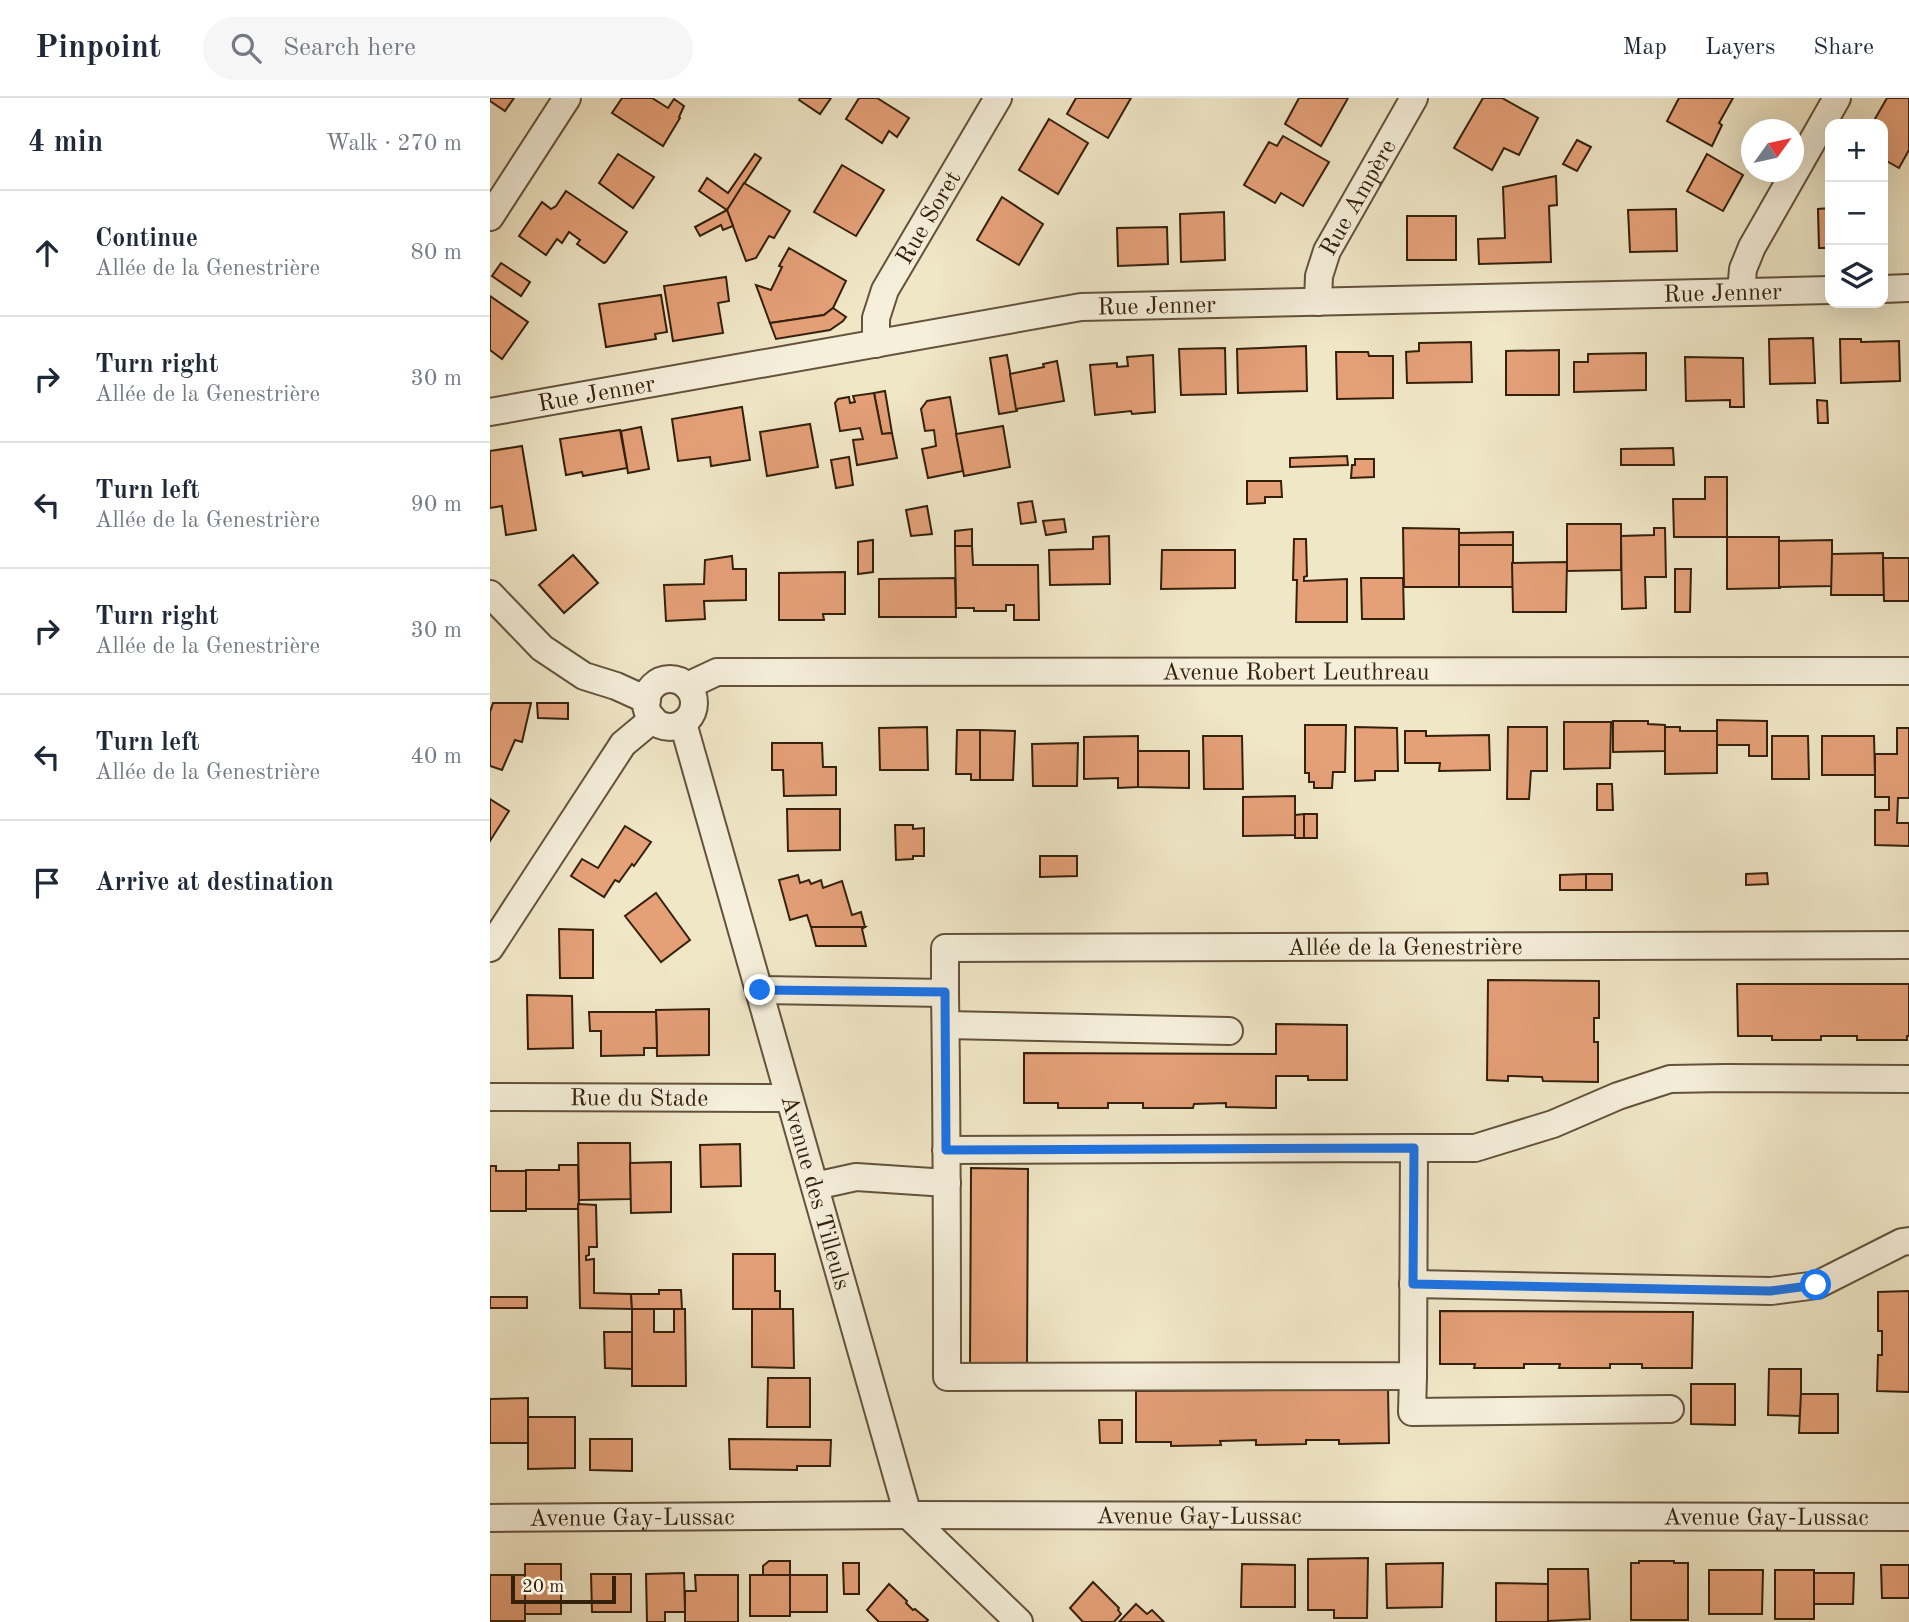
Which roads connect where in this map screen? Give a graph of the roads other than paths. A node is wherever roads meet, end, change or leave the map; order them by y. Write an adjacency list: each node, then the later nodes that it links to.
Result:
1 (567, 98): 5 (street)
2 (998, 98): 11 (street, Rue Soret)
3 (1414, 98): 10 (street, Rue Ampère)
4 (1837, 98): 9 (street)
5 (490, 217)
6 (1909, 288): 7 (street)
7 (1888, 289)
8 (1825, 290): 9 (street, Rue Jenner)
9 (1741, 292): 10 (street, Rue Jenner)
10 (1318, 302): 11 (street, Rue Jenner)
11 (876, 344): 12 (street, Rue Jenner)
12 (490, 412)
13 (490, 594): 16 (street)
14 (1909, 671): 15 (street, Avenue Robert Leuthreau)
15 (687, 686): 16 (street); 17 (street)
16 (650, 709): 17 (street); 19 (street)
17 (683, 723): 20 (street, Avenue des Tilleuls)
18 (1909, 945): 21 (street, Allée de la Genestrière)
19 (490, 948)
20 (760, 990): 21 (street); 26 (street, Avenue des Tilleuls)
21 (945, 992): 22 (street, Allée de la Genestrière)
22 (946, 1025): 23 (street); 28 (street, Allée de la Genestrière)
23 (1229, 1031)
24 (1909, 1079): 27 (street)
25 (490, 1097): 26 (street, Rue du Stade)
26 (789, 1098): 30 (street, Avenue des Tilleuls)
27 (1414, 1148): 28 (street); 32 (street)
28 (946, 1150): 29 (street, Allée de la Genestrière)
29 (947, 1183): 30 (street); 33 (street, Allée de la Genestrière)
30 (815, 1186): 35 (street, Avenue des Tilleuls)
31 (1909, 1241): 32 (street)
32 (1413, 1284): 33 (street)
33 (1413, 1376): 34 (street)
34 (1670, 1409)
35 (908, 1515): 36 (street, Avenue Gay-Lussac); 37 (street, Avenue Gay-Lussac); 38 (street)
36 (1909, 1517)
37 (490, 1518)
38 (1019, 1622)

